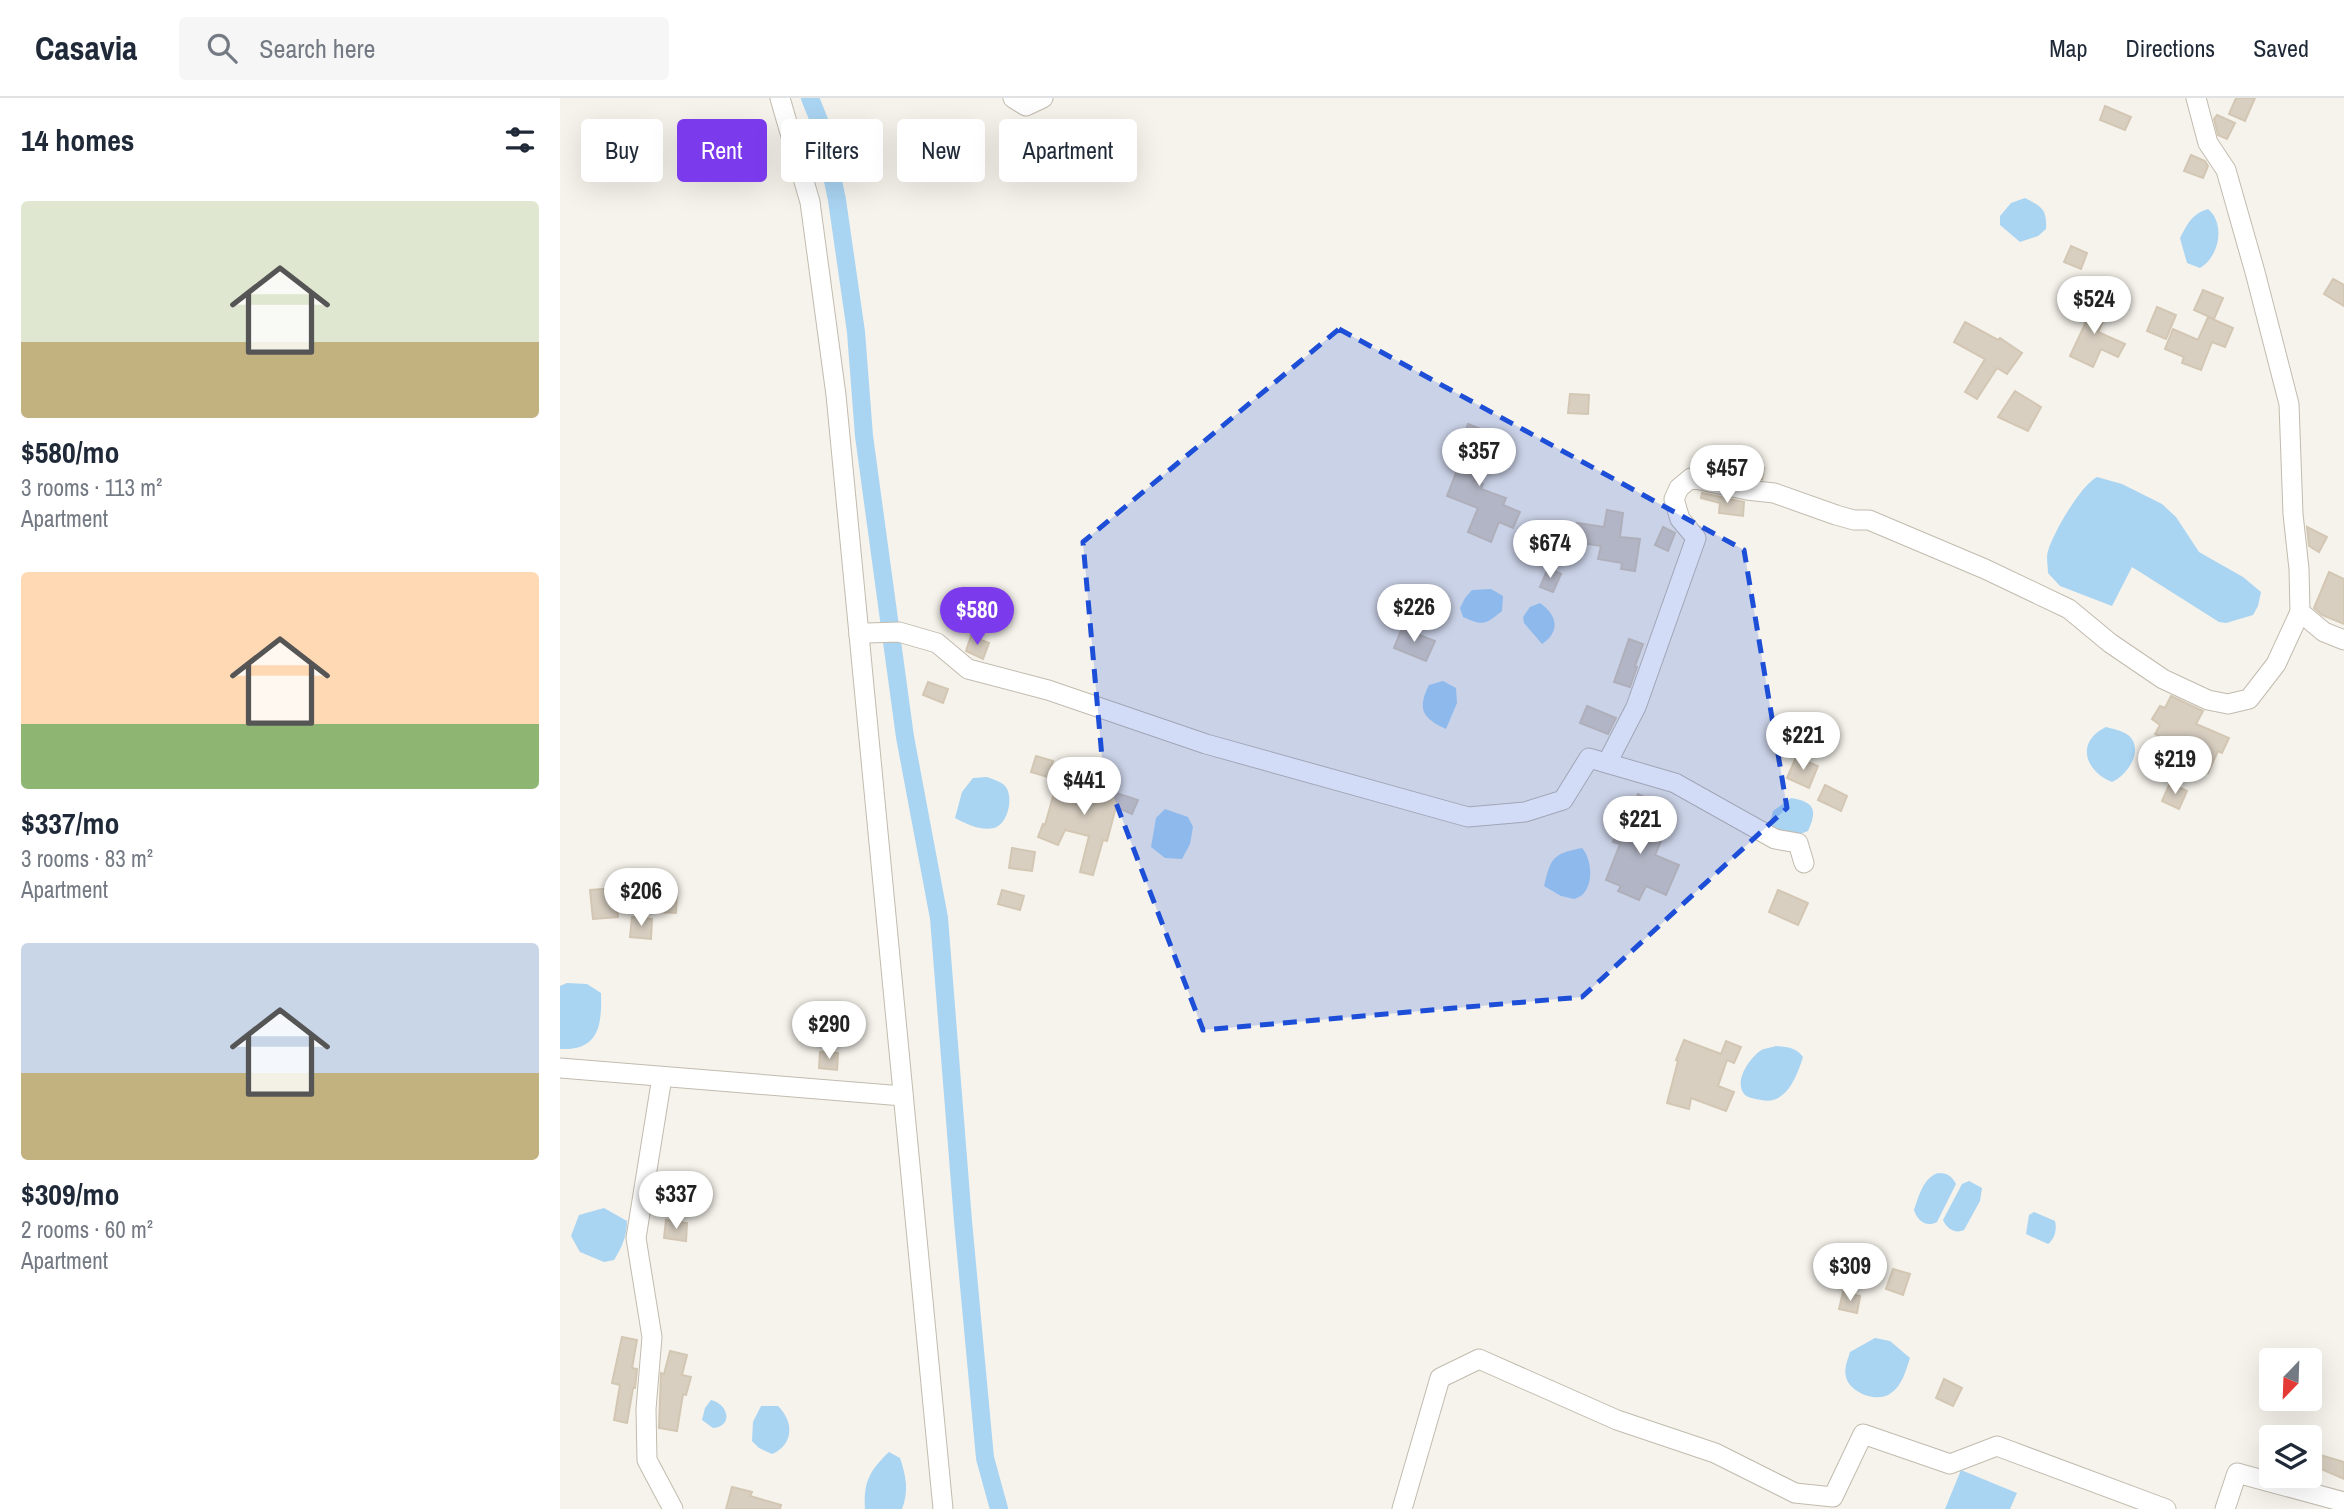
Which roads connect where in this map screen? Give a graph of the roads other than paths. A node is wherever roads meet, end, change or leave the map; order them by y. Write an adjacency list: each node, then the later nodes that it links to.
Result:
1 (780, 98): 6 (street)
2 (1013, 98): 3 (street)
3 (1043, 98)
4 (2196, 98): 5 (street)
5 (2300, 612): 7 (street); 8 (street)
6 (863, 634): 8 (street); 12 (street)
7 (2344, 640)
8 (1607, 763): 9 (street)
9 (1804, 863)
10 (560, 1068): 11 (street)
11 (662, 1077): 12 (street); 14 (street)
12 (903, 1096): 15 (street)
13 (2344, 1502): 18 (street)
14 (673, 1509)
15 (943, 1509)
16 (1402, 1509): 17 (street)
17 (2166, 1509)
18 (2225, 1509)

